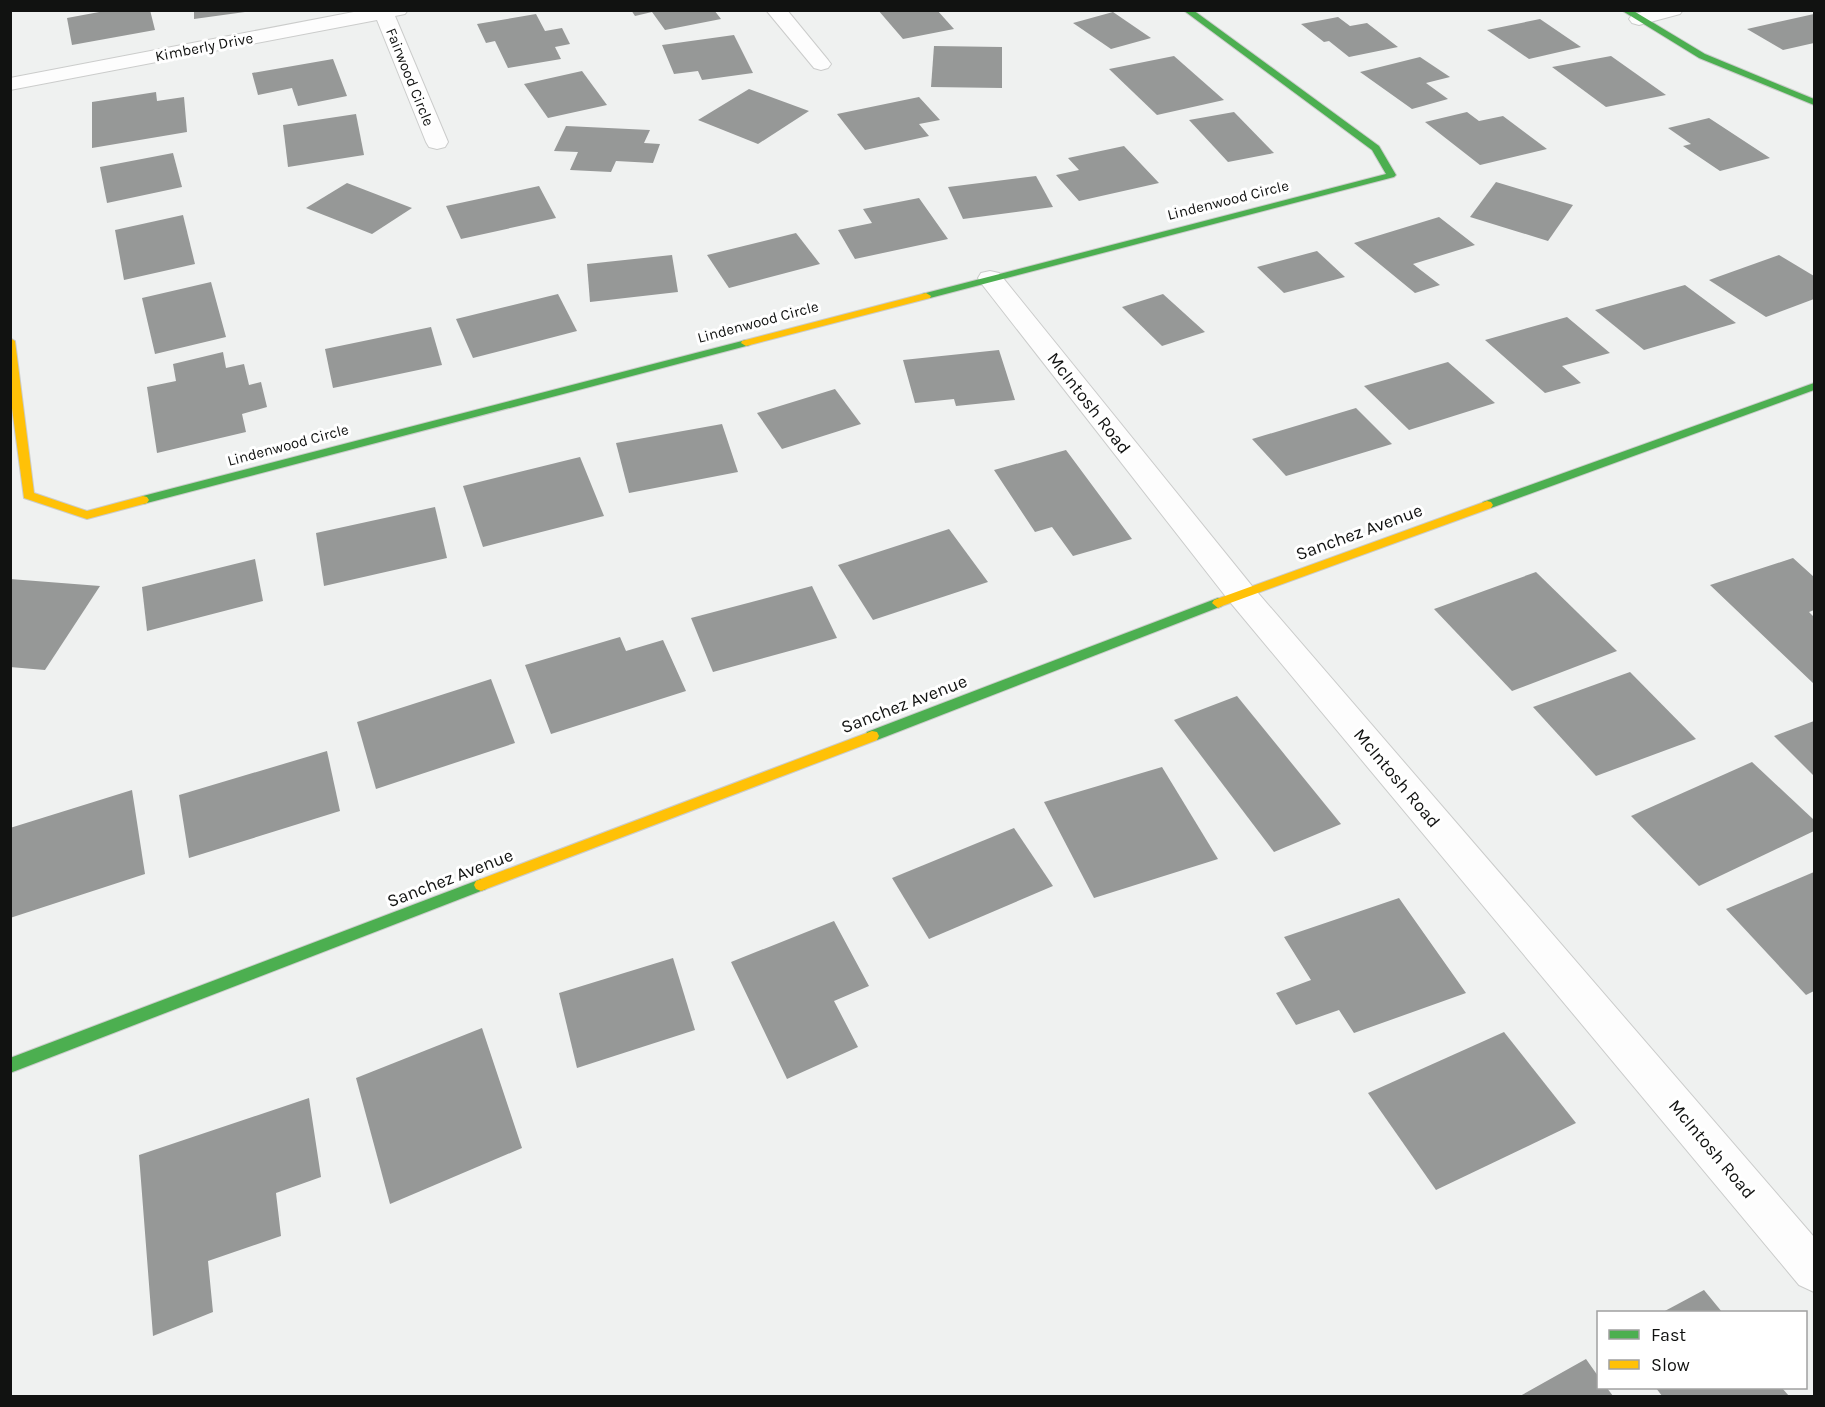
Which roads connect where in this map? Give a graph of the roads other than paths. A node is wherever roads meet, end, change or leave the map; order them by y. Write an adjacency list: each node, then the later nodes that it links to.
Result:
1 (776, 10): 6 (street)
2 (1187, 10): 10 (street, Lindenwood Circle)
3 (1673, 10): 5 (street)
4 (391, 12): 7 (street, Kimberly Drive); 9 (street, Fairwood Circle)
5 (1632, 15): 8 (street)
6 (821, 64)
7 (10, 84)
8 (1815, 102)
9 (437, 142)
10 (990, 278): 11 (street, Lindenwood Circle); 13 (street, McIntosh Road)
11 (10, 341)
12 (1815, 386): 13 (street, Sanchez Avenue)
13 (1241, 594): 14 (street, Sanchez Avenue); 15 (street, McIntosh Road)
14 (10, 1066)
15 (1815, 1270)

